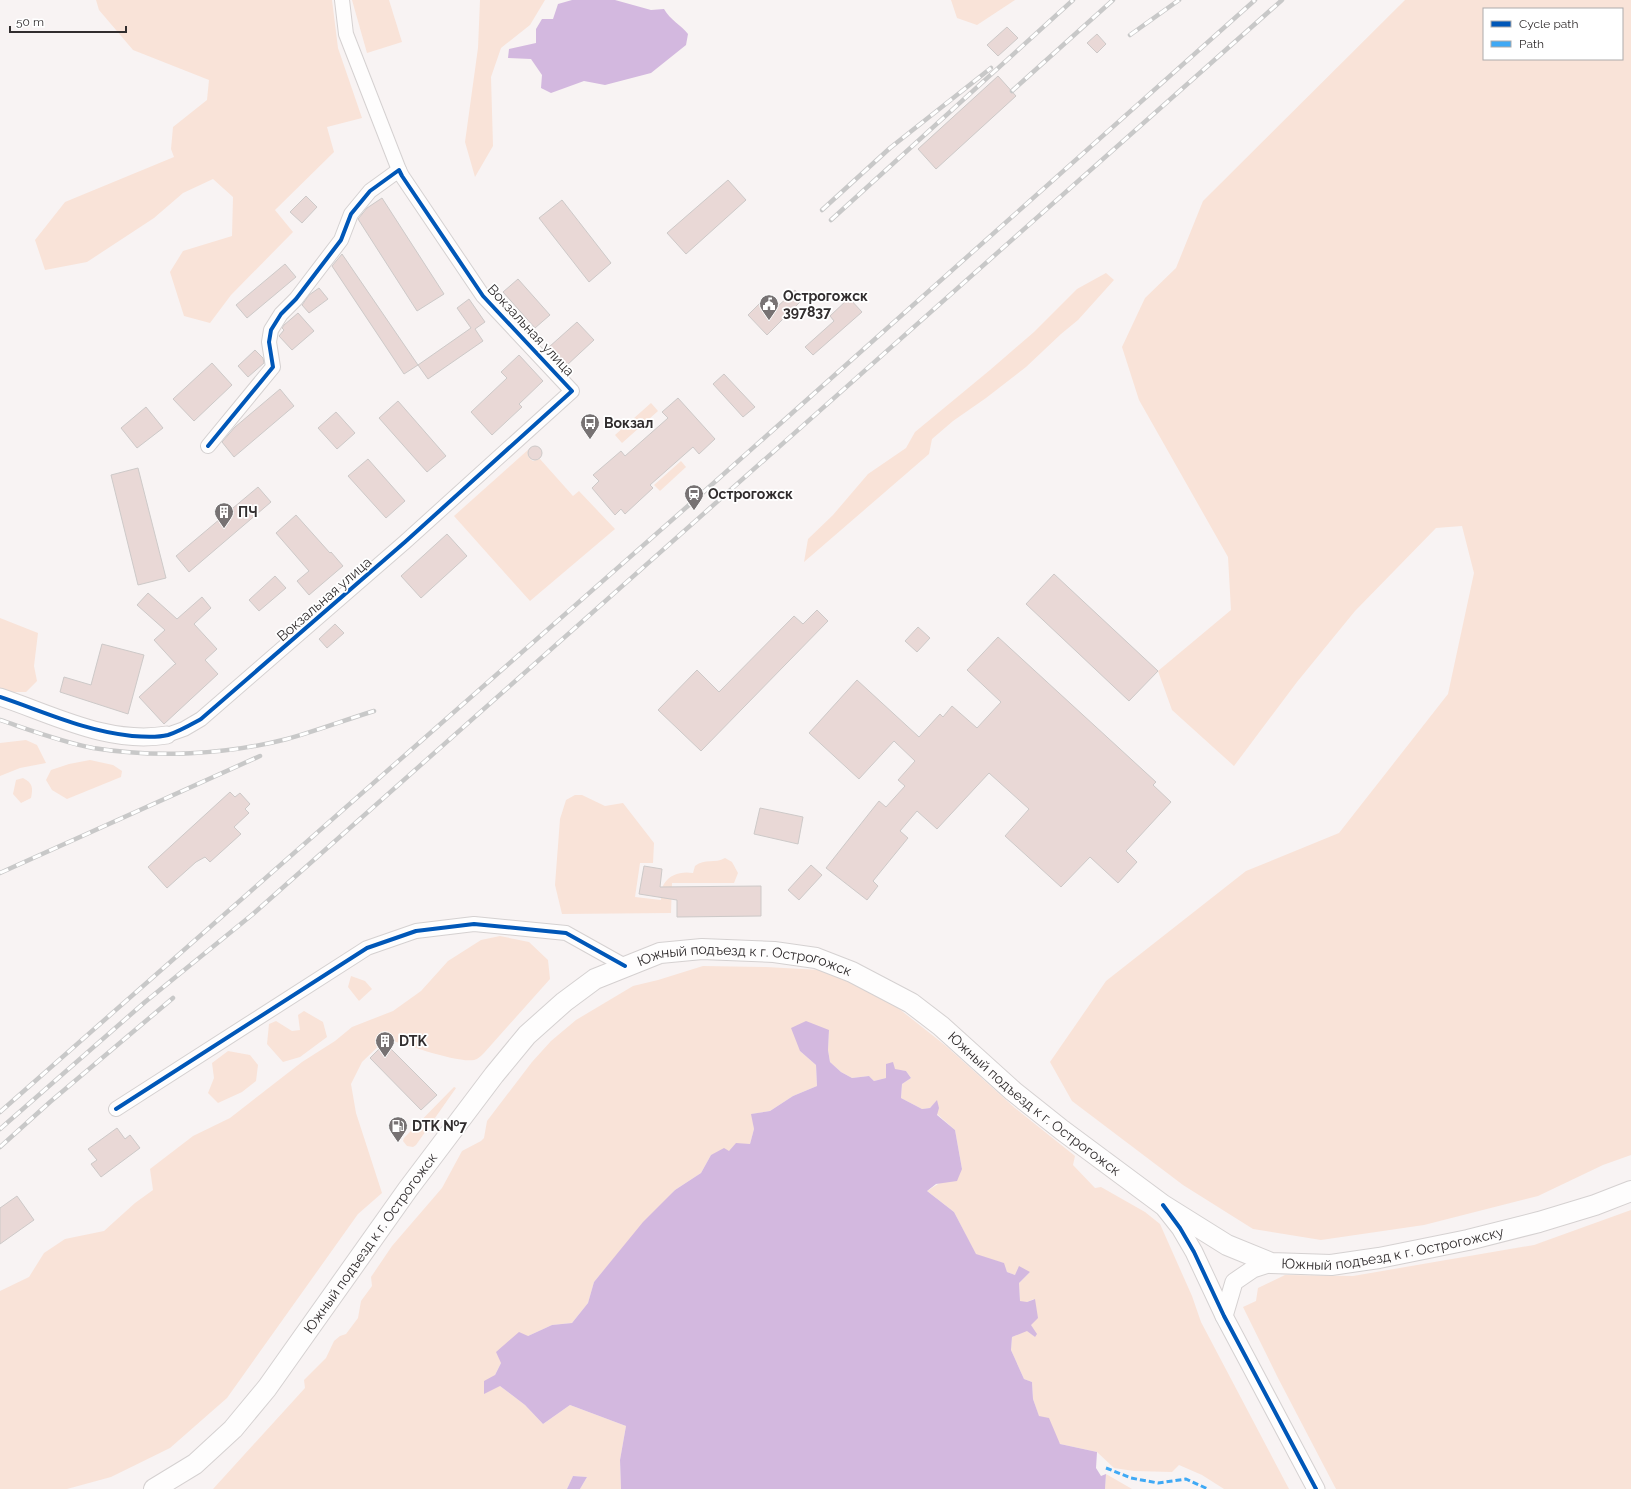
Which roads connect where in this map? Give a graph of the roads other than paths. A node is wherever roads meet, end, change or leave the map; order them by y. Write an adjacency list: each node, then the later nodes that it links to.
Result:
1 (342, 0): 2 (street)
2 (399, 170): 3 (street); 5 (street, Вокзальная улица)
3 (208, 446)
4 (0, 697): 5 (street)
5 (167, 735)
6 (625, 966): 7 (street); 9 (main road, Южный подъезд к г. Острогожск); 12 (main road, Южный подъезд к г. Острогожск)
7 (116, 1109)
8 (1631, 1191): 10 (main road, Южный подъезд к г. Острогожску)
9 (1163, 1205): 10 (main road, Южный подъезд к г. Острогожску); 11 (street)
10 (1271, 1263): 11 (street)
11 (1224, 1316): 13 (street)
12 (154, 1489)
13 (1316, 1489)

